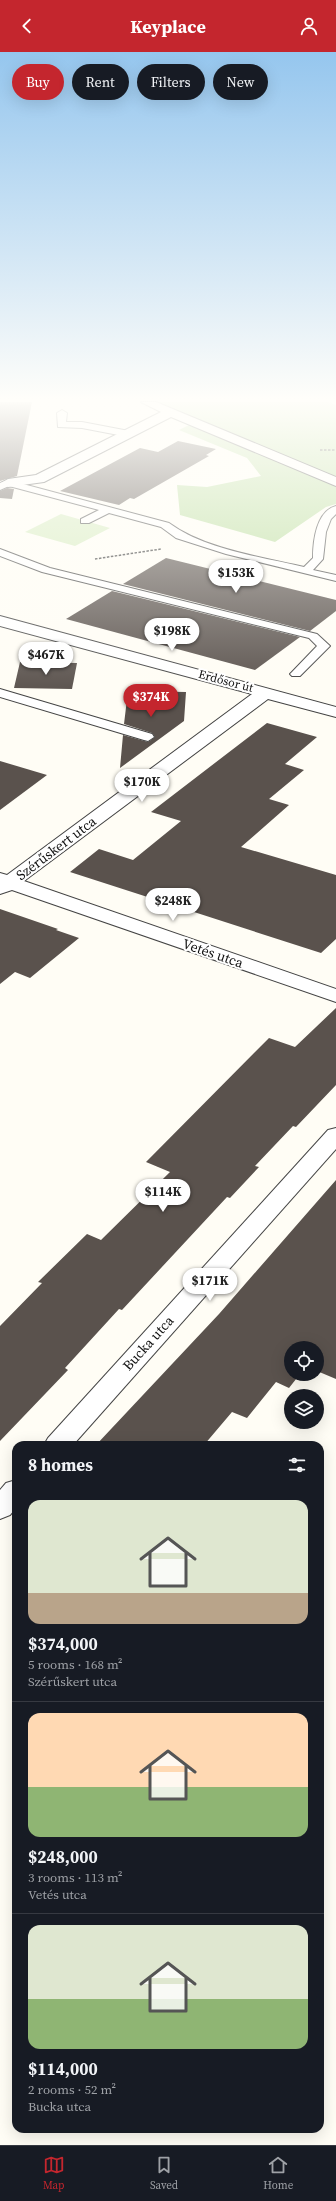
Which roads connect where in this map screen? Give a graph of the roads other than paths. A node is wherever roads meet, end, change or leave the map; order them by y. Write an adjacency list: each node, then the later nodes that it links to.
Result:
1 (69, 500): 2 (lane)
2 (110, 509): 4 (lane); 6 (lane)
3 (336, 509): 6 (lane)
4 (85, 521)
5 (0, 552): 9 (lane)
6 (306, 571): 7 (lane)
7 (336, 578)
8 (0, 621): 10 (street, Erdősor út)
9 (296, 674)
10 (266, 692): 12 (street, Erdősor út); 14 (street, Szérűskert utca)
11 (0, 693): 13 (lane)
12 (336, 712)
13 (148, 736)
14 (3, 884): 15 (street, Vetés utca)
15 (336, 996)
16 (336, 1135): 17 (street, Bucka utca)
17 (61, 1441)
18 (12, 1494): 19 (street)
19 (0, 1508)

